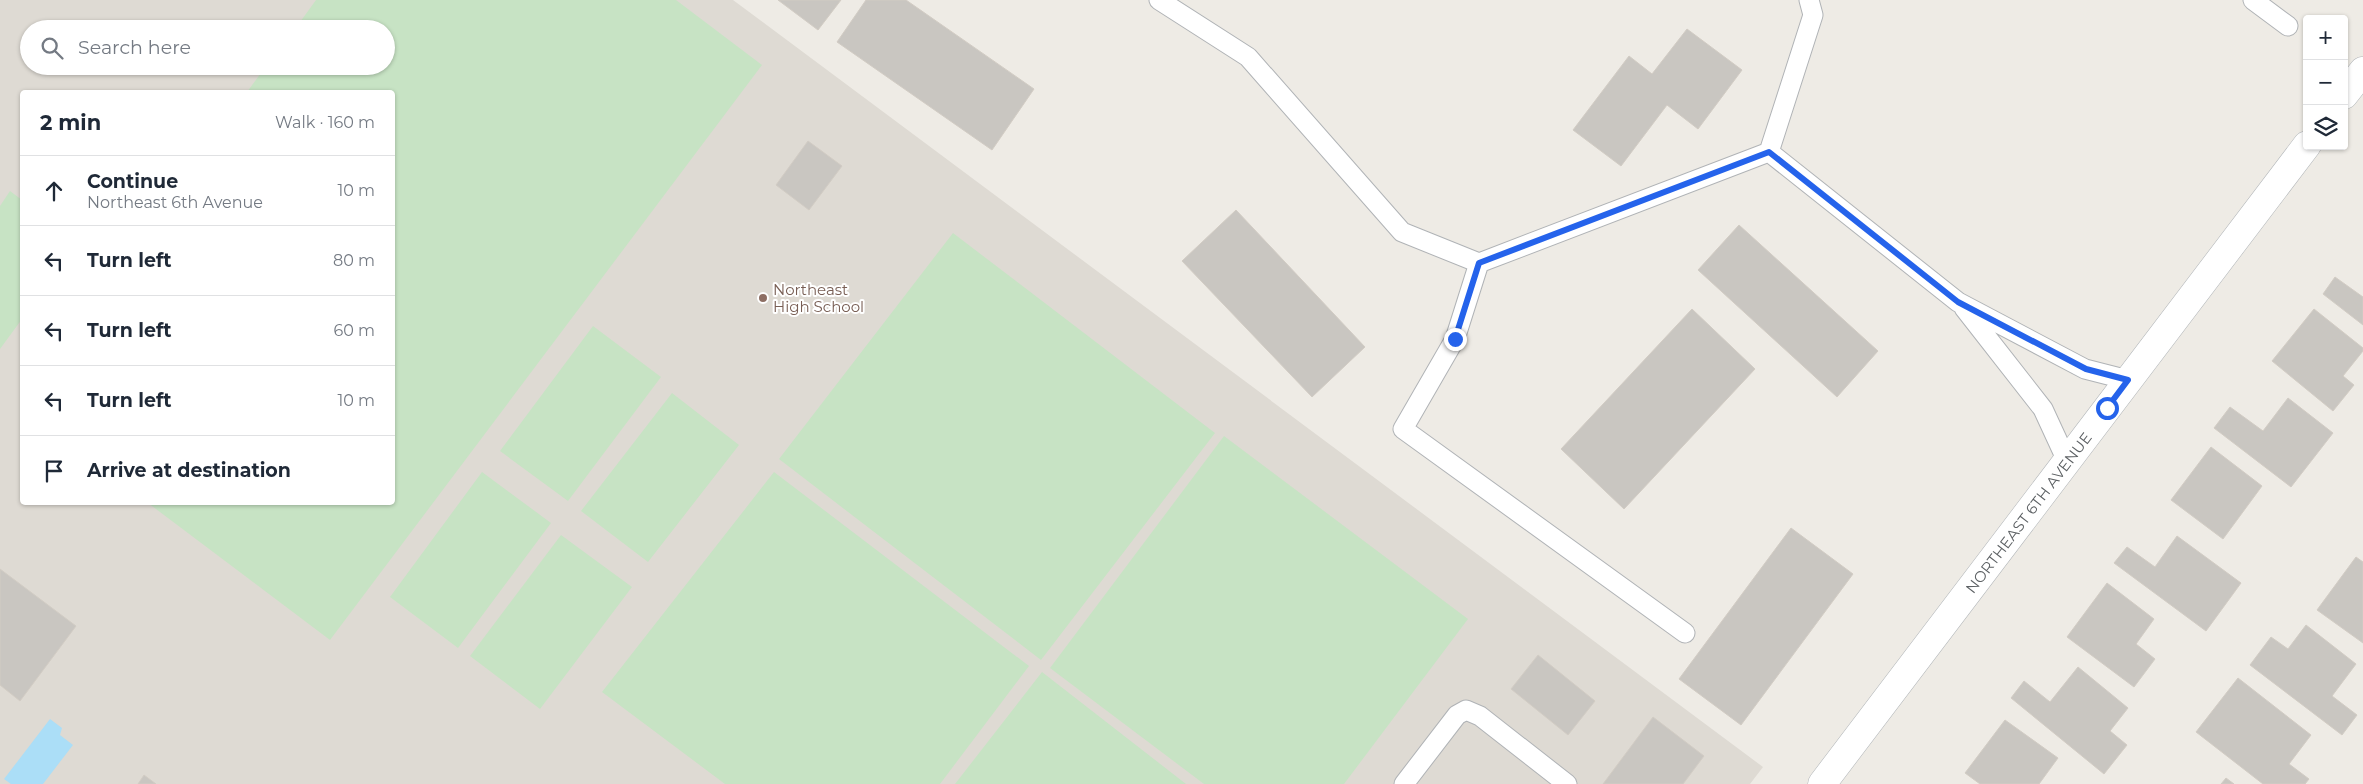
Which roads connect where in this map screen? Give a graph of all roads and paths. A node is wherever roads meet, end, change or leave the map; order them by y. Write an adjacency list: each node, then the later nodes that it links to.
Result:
1 (1160, 0): 9 (lane)
2 (1810, 0): 8 (lane)
3 (2253, 0): 4 (lane)
4 (2288, 26)
5 (2363, 71): 6 (street)
6 (2348, 91)
7 (2303, 150): 11 (street, NORTHEAST 6TH AVENUE)
8 (1769, 152): 9 (lane); 10 (lane)
9 (1479, 263): 13 (lane)
10 (1958, 302): 11 (lane); 12 (lane)
11 (2128, 380): 12 (street, NORTHEAST 6TH AVENUE)
12 (2067, 461): 16 (street, NORTHEAST 6TH AVENUE)
13 (1685, 633)
14 (1404, 784): 15 (lane)
15 (1567, 784)
16 (1822, 784)

